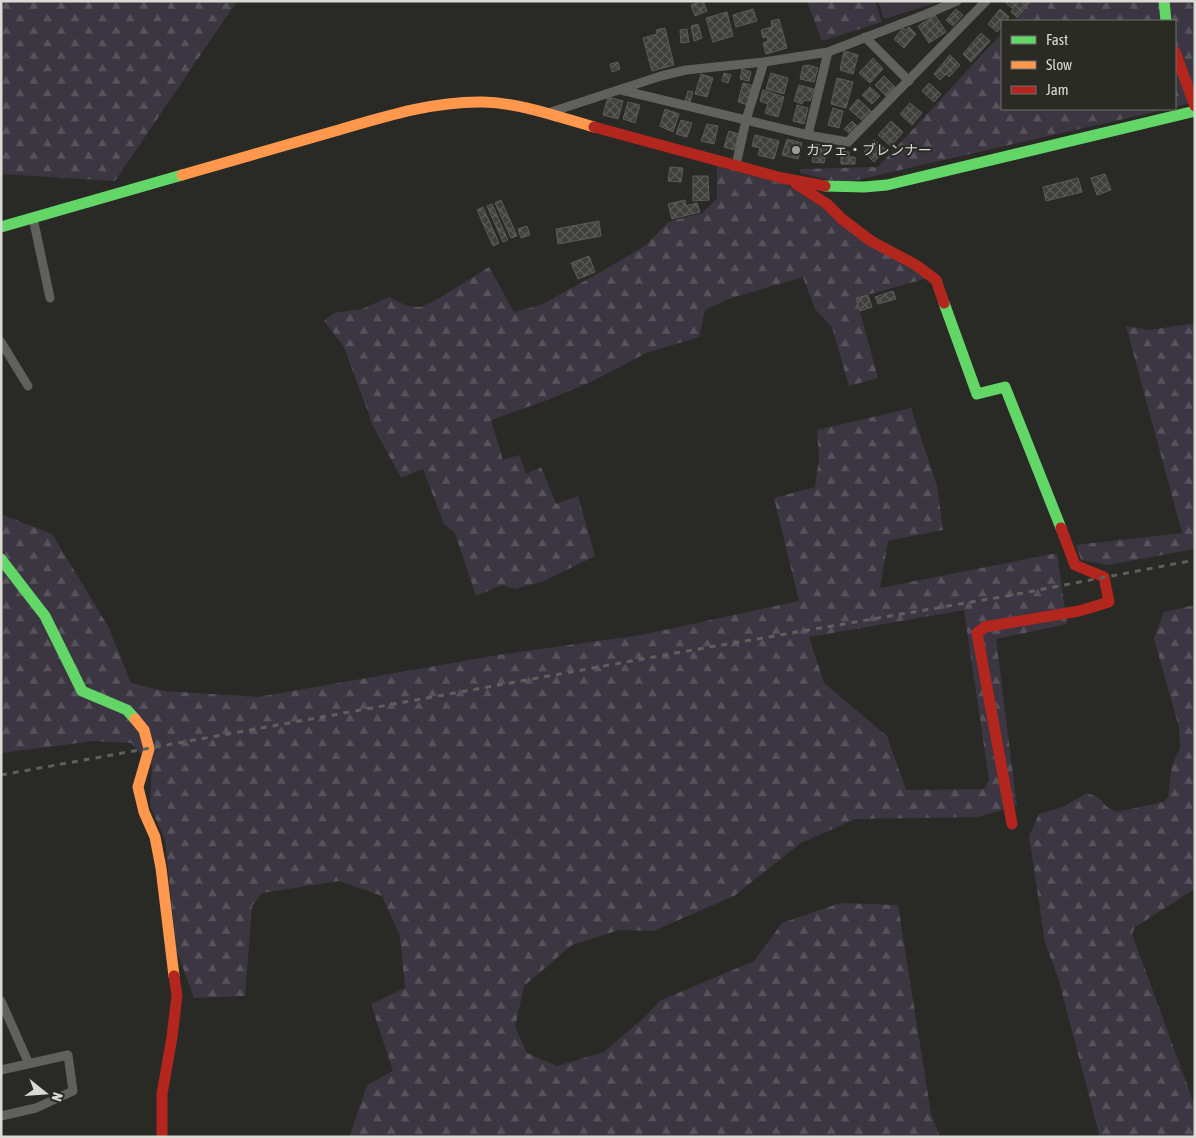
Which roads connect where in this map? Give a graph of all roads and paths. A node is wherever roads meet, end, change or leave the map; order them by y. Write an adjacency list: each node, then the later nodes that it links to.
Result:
1 (957, 1): 5 (street)
2 (986, 1): 9 (street)
3 (1164, 1): 4 (street)
4 (1166, 20)
5 (865, 37): 6 (street); 9 (street)
6 (828, 52): 8 (street); 15 (street)
7 (1176, 55): 11 (street)
8 (764, 62): 10 (street); 14 (street)
9 (909, 81): 15 (street)
10 (621, 90): 13 (street); 14 (street)
11 (1195, 106)
12 (1195, 110): 17 (street)
13 (544, 114): 16 (street); 18 (street)
14 (746, 120): 15 (street); 16 (street)
15 (808, 135)
16 (736, 165): 17 (street)
17 (791, 181): 24 (street)
18 (33, 218): 19 (street); 20 (street)
19 (1, 227)
20 (50, 298)
21 (1, 342): 22 (street)
22 (28, 386)
23 (1, 559): 30 (street)
24 (1012, 824)
25 (1, 1001): 26 (street)
26 (6, 1023): 27 (street)
27 (29, 1064): 28 (street); 29 (street)
28 (1, 1070)
29 (1, 1116)
30 (162, 1137)

